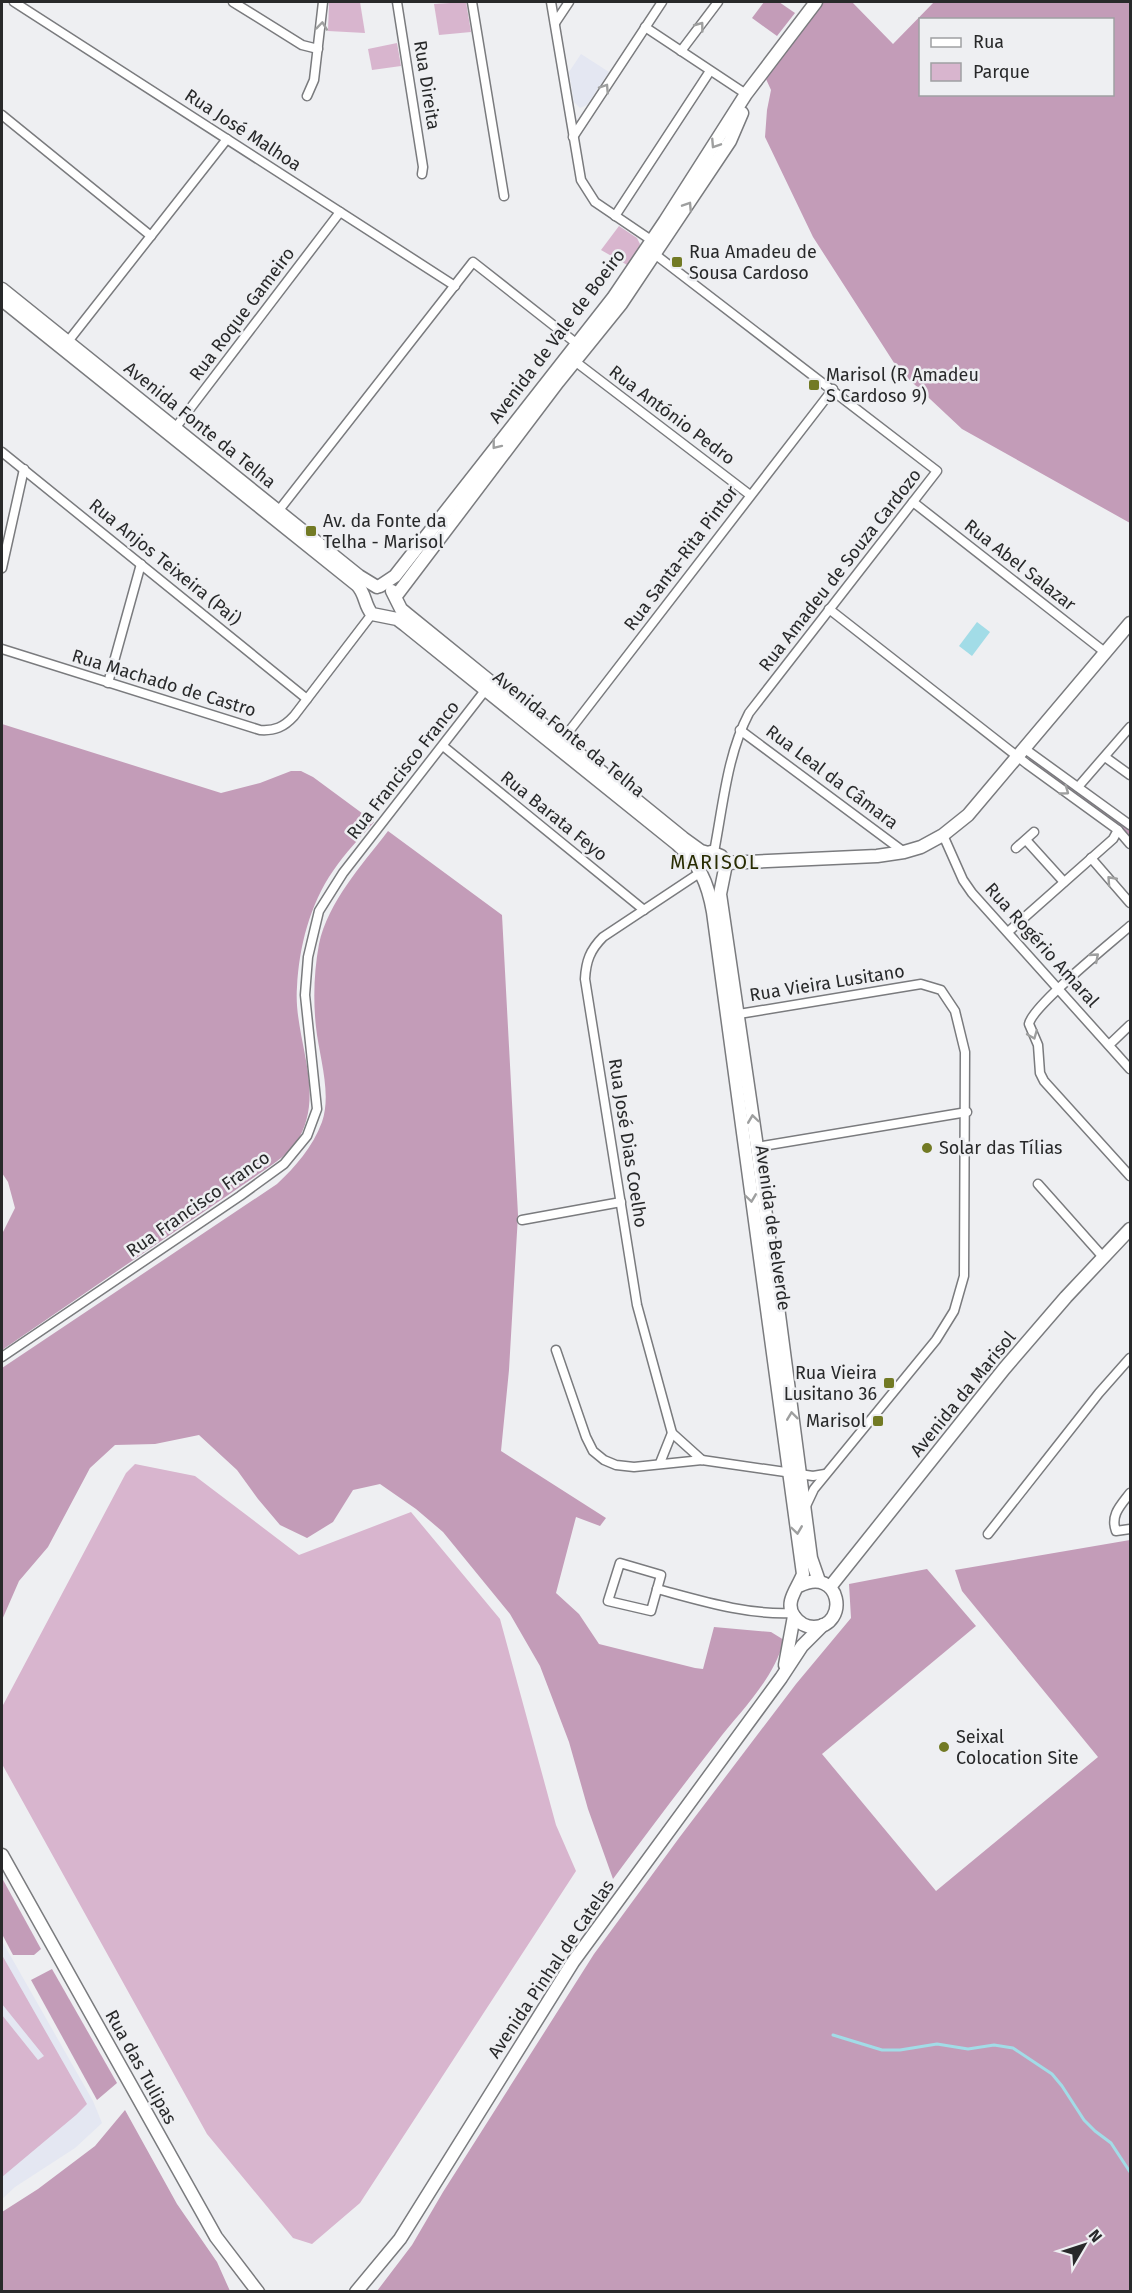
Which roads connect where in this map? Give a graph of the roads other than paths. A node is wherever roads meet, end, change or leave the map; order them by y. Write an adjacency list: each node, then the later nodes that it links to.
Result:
1 (14, 2): 20 (street, Rua José Malhoa)
2 (233, 2): 13 (street)
3 (323, 2): 13 (street, one-way to 3)
4 (397, 2): 21 (street, Rua Direita)
5 (472, 2): 22 (street)
6 (551, 2): 11 (street, Rua Amadeu de Souza Cardozo)
7 (569, 2): 11 (street)
8 (662, 2): 12 (street)
9 (718, 2): 14 (street, one-way to 9)
10 (816, 2): 16 (main road, Avenida de Vale de Boeiro)
11 (555, 23): 19 (street, Rua Amadeu de Souza Cardozo)
12 (645, 27): 14 (street); 19 (street, one-way to 12)
13 (318, 49): 17 (street)
14 (681, 51): 15 (street)
15 (710, 71): 16 (street); 24 (street)
16 (746, 94): 26 (main road, Avenida de Vale de Boeiro)
17 (307, 96)
18 (2, 115): 25 (street)
19 (573, 137): 24 (street, Rua Amadeu de Souza Cardozo)
20 (227, 139): 23 (street, Rua José Malhoa); 25 (street)
21 (422, 174)
22 (504, 196)
23 (340, 212): 27 (street, Rua José Malhoa); 34 (street, Rua Roque Gameiro)
24 (615, 216): 26 (street, Rua Amadeu de Souza Cardozo)
25 (150, 236): 30 (street)
26 (654, 247): 31 (main road, Avenida de Vale de Boeiro); 33 (street, Rua Amadeu de Souza Cardozo)
27 (455, 286): 31 (street); 39 (street)
28 (2, 289): 30 (main road, Avenida Fonte da Telha)
29 (2, 300): 30 (main road, Avenida Fonte da Telha)
30 (65, 345): 34 (main road, Avenida Fonte da Telha)
31 (580, 347): 32 (main road, Avenida de Vale de Boeiro)
32 (570, 358): 37 (street, Rua António Pedro); 42 (main road, Avenida de Vale de Boeiro, one-way to 42); 43 (main road, Avenida de Vale de Boeiro)
33 (833, 389): 37 (street, Rua Santa-Rita Pintor); 38 (street, Rua Amadeu de Souza Cardozo)
34 (172, 432): 39 (main road, Avenida Fonte da Telha)
35 (2, 452): 36 (street, Rua Anjos Teixeira (Pai))
36 (24, 469): 40 (street, Rua Anjos Teixeira (Pai)); 41 (street)
37 (750, 495): 55 (street, Rua Santa-Rita Pintor)
38 (913, 502): 45 (street, Rua Amadeu de Souza Cardozo); 49 (street, Rua Abel Salazar)
39 (275, 515): 42 (main road, Avenida Fonte da Telha); 44 (main road, Avenida Fonte da Telha)
40 (141, 564): 50 (street); 52 (street, Rua Anjos Teixeira (Pai))
41 (2, 568)
42 (379, 586): 43 (main road, Avenida Fonte da Telha); 44 (main road)
43 (396, 598): 46 (main road); 51 (main road, Avenida Fonte da Telha)
44 (366, 599): 46 (main road, Avenida Fonte da Telha)
45 (829, 609): 54 (street, Rua Amadeu de Souza Cardozo); 57 (street)
46 (377, 616): 51 (main road, Avenida Fonte da Telha); 52 (street, Rua Machado de Castro)
47 (1131, 623): 49 (main road)
48 (2, 649): 50 (street, Rua Machado de Castro)
49 (1106, 653): 57 (main road)
50 (108, 683): 52 (street, Rua Machado de Castro)
51 (488, 686): 55 (main road, Avenida Fonte da Telha); 56 (street, Rua Francisco Franco)
52 (307, 699)
53 (1131, 727): 58 (street)
54 (740, 730): 68 (street, Rua Leal da Câmara); 69 (street, Rua Amadeu de Souza Cardozo)
55 (560, 744): 69 (main road, Avenida Fonte da Telha); 72 (main road, Avenida Fonte da Telha)
56 (443, 746): 75 (street, Rua Barata Feyo); 92 (street, Rua Francisco Franco)
57 (1022, 752): 60 (street); 62 (street, one-way to 62); 64 (main road)
58 (1105, 757): 59 (street); 60 (street)
59 (1131, 775)
60 (1078, 787): 61 (street)
61 (1131, 825)
62 (1118, 830): 66 (street); 70 (street)
63 (1034, 832): 65 (street)
64 (943, 835): 68 (main road); 77 (street, Rua Rogério Amaral)
65 (1026, 840): 67 (street); 73 (street)
66 (1131, 844)
67 (1016, 848)
68 (904, 852): 71 (main road)
69 (711, 853): 71 (main road); 72 (main road)
70 (1091, 858): 73 (street); 74 (street, one-way to 70)
71 (724, 868): 72 (main road); 79 (main road, Avenida de Belverde)
72 (701, 872): 75 (street, Rua José Dias Coelho); 79 (main road, Avenida de Belverde)
73 (1064, 882): 77 (street)
74 (1131, 903)
75 (644, 910): 87 (street, Rua José Dias Coelho)
76 (1131, 926): 78 (street, one-way to 76)
77 (1008, 932): 78 (street, Rua Rogério Amaral)
78 (1059, 989): 81 (street, Rua Rogério Amaral); 85 (street, one-way to 85)
79 (732, 1015): 83 (street, Rua Vieira Lusitano); 84 (main road, Avenida de Belverde, one-way to 79); 97 (main road, Avenida de Belverde, one-way to 97)
80 (1131, 1025): 81 (street)
81 (1109, 1045): 82 (street, Rua Rogério Amaral)
82 (1131, 1068)
83 (966, 1112): 84 (street); 98 (street, Rua Vieira Lusitano)
84 (757, 1147): 97 (main road, Avenida de Belverde, one-way to 84)
85 (1131, 1176)
86 (1038, 1184): 90 (street)
87 (621, 1202): 88 (street); 94 (street, Rua José Dias Coelho)
88 (522, 1220)
89 (1131, 1229): 90 (main road, Avenida da Marisol)
90 (1103, 1257): 103 (main road, Avenida da Marisol)
91 (556, 1350): 96 (street)
92 (2, 1357)
93 (1131, 1358): 102 (street)
94 (672, 1433): 95 (street); 96 (street)
95 (702, 1460): 96 (street); 97 (street)
96 (660, 1463)
97 (795, 1474): 98 (street); 100 (main road, Avenida de Belverde); 104 (main road, Avenida de Belverde, one-way to 104)
98 (825, 1474): 100 (street, Rua Vieira Lusitano)
99 (1131, 1493): 101 (street)
100 (805, 1507): 103 (main road, Avenida de Belverde)
101 (1131, 1529)
102 (987, 1534)
103 (824, 1584): 104 (main road); 107 (main road, Avenida de Belverde)
104 (799, 1586): 106 (main road, Avenida de Belverde)
105 (657, 1589): 105 (street); 106 (street)
106 (793, 1614): 107 (main road); 108 (main road, Avenida de Belverde)
107 (823, 1625): 108 (main road, Avenida Pinhal de Catelas)
108 (781, 1678): 110 (main road, Avenida Pinhal de Catelas)
109 (2, 1855): 111 (main road, Rua das Tulipas)
110 (356, 2290)
111 (258, 2292)

